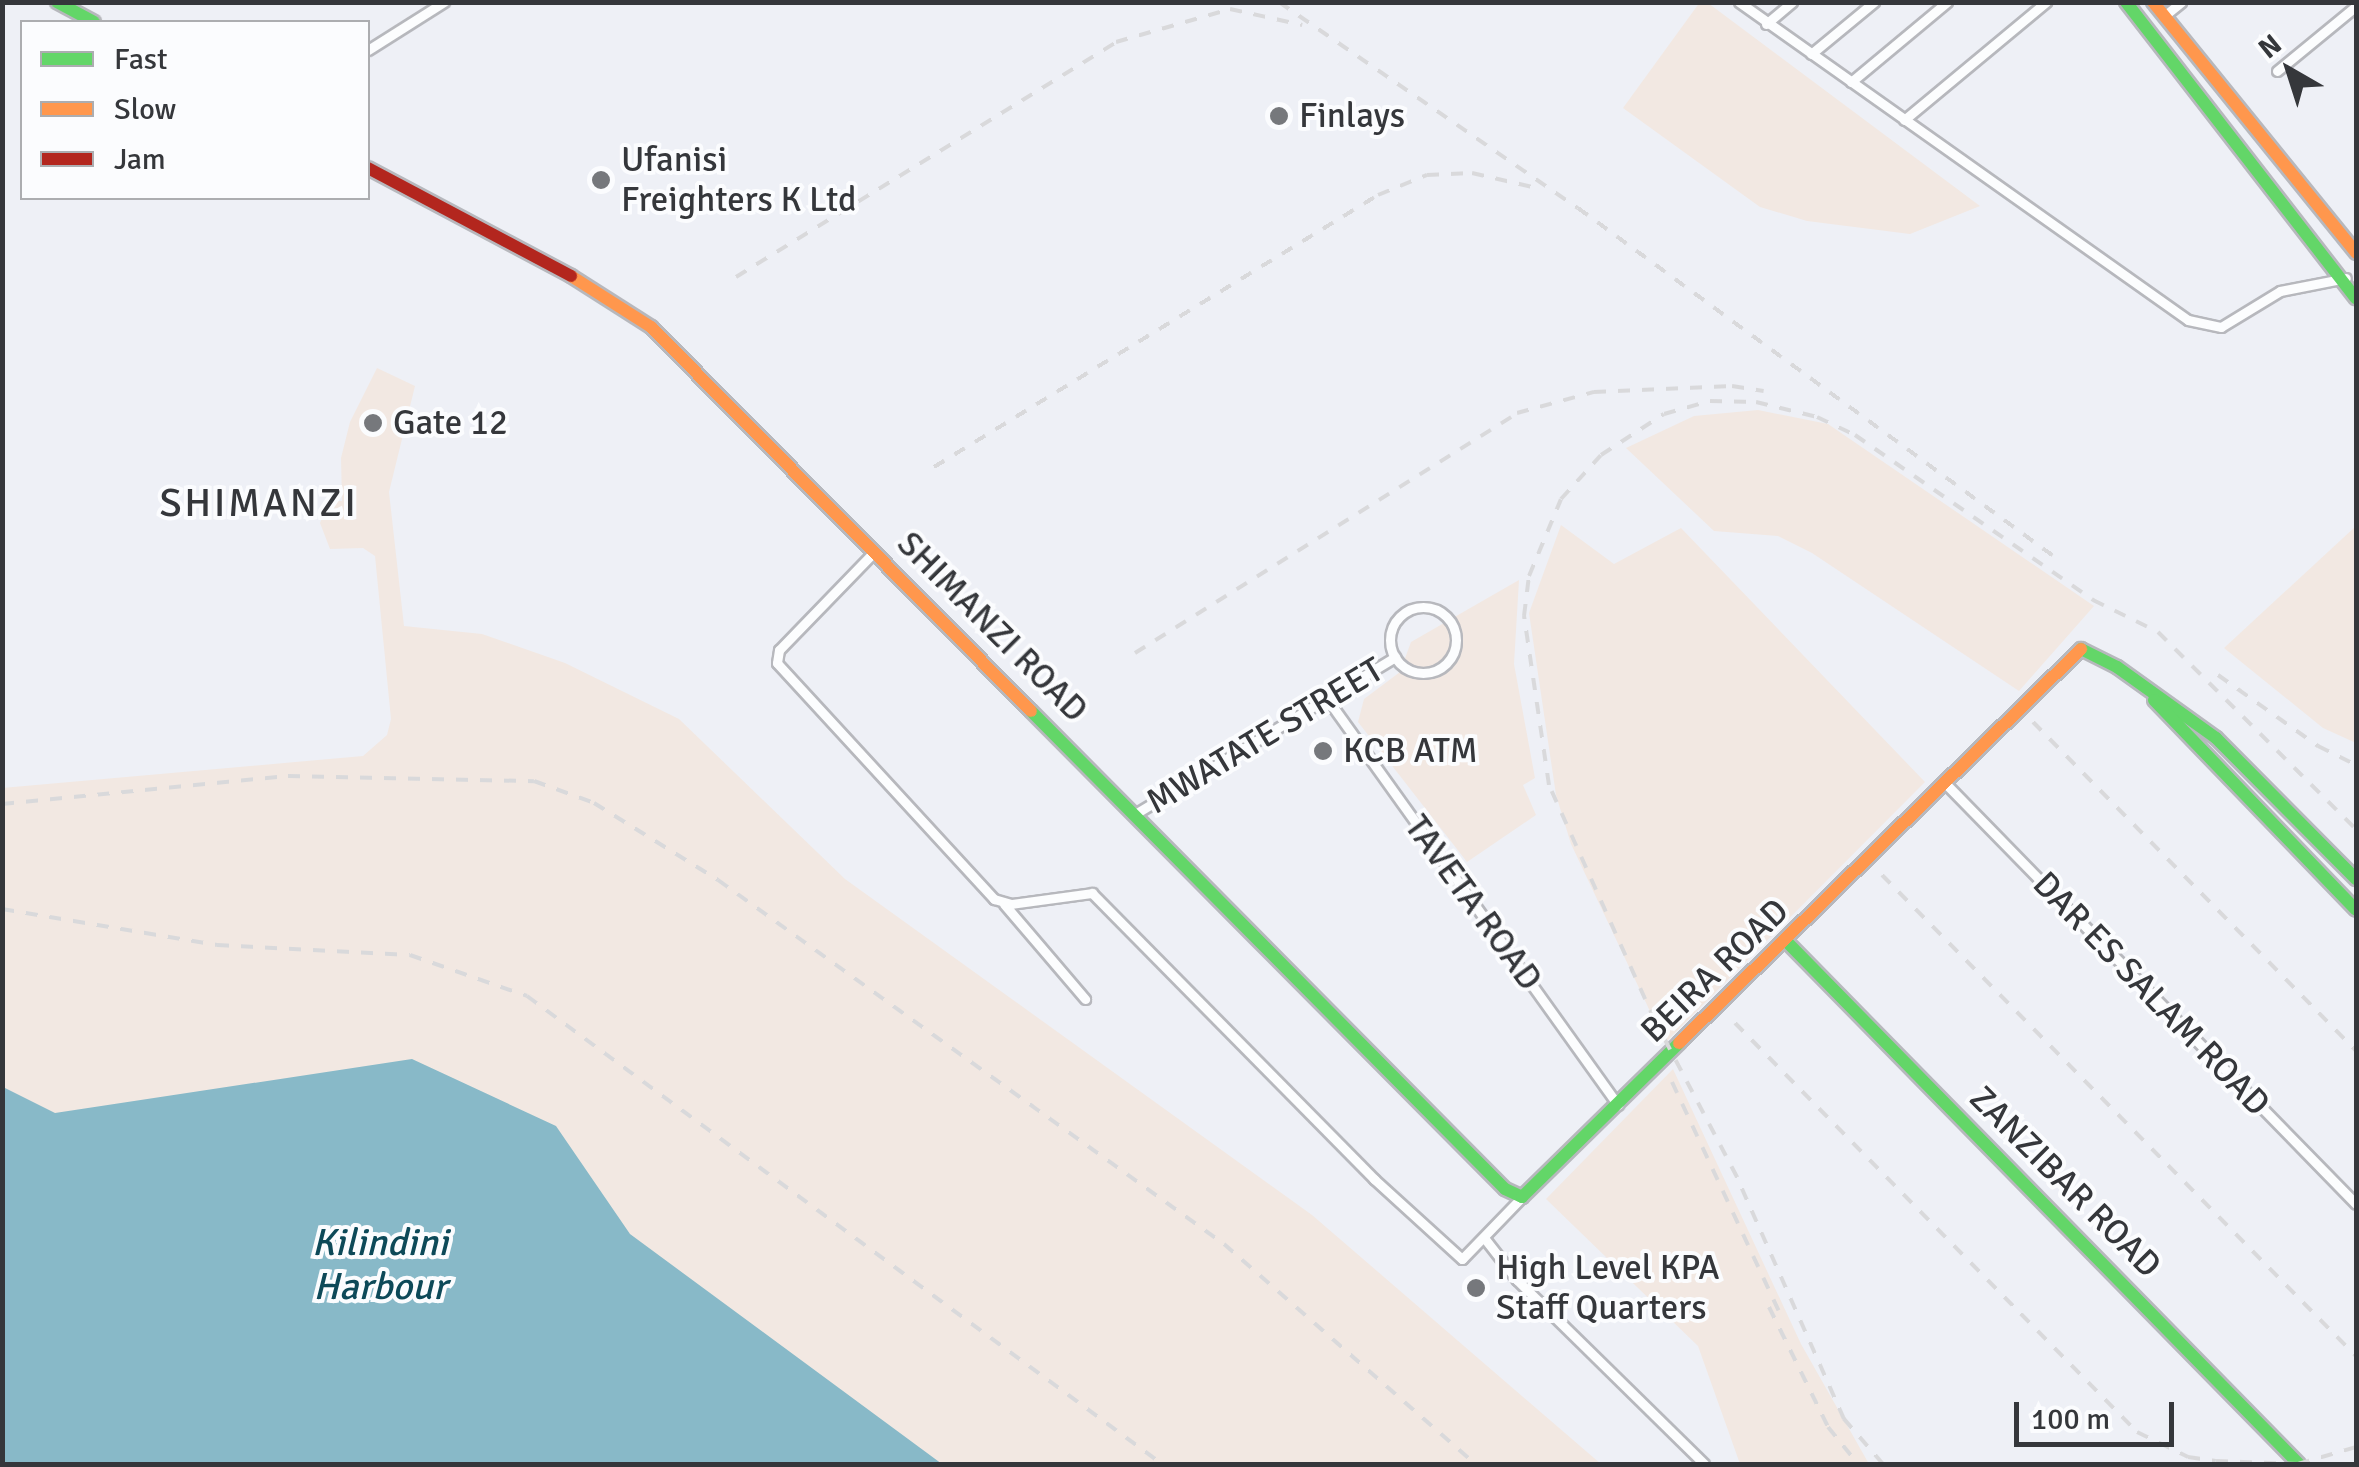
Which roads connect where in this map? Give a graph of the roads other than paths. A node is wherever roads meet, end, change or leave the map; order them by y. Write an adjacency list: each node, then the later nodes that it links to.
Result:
1 (56, 2): 13 (main road)
2 (444, 2): 15 (street)
3 (1739, 2): 14 (street)
4 (1792, 2): 14 (street)
5 (1874, 2): 16 (street)
6 (1947, 2): 18 (street)
7 (2046, 2): 19 (street)
8 (2152, 2): 12 (main road)
9 (2181, 2): 12 (street)
10 (2130, 4): 22 (main road)
11 (2355, 4): 17 (street)
12 (2164, 16): 21 (main road)
13 (90, 20)
14 (1766, 24): 16 (street)
15 (370, 49)
16 (1811, 54): 18 (street)
17 (2277, 71)
18 (1852, 82): 19 (street)
19 (1904, 120): 22 (street)
20 (370, 169): 24 (main road, SHIMANZI ROAD)
21 (2356, 253)
22 (2347, 278): 23 (main road)
23 (2356, 298)
24 (875, 551): 29 (main road, SHIMANZI ROAD); 31 (street)
25 (1395, 657): 25 (street); 27 (street, MWATATE STREET)
26 (2140, 683): 28 (main road, BEIRA ROAD); 30 (main road); 32 (main road)
27 (1328, 700): 29 (street, MWATATE STREET); 35 (street, TAVETA ROAD)
28 (1944, 784): 33 (main road, BEIRA ROAD); 37 (street, DAR ES SALAM ROAD)
29 (1135, 814): 36 (main road, SHIMANZI ROAD)
30 (2356, 879)
31 (1004, 904): 34 (street); 38 (street)
32 (2356, 910)
33 (1788, 943): 35 (main road, BEIRA ROAD); 40 (main road, ZANZIBAR ROAD)
34 (1085, 1000)
35 (1618, 1106): 36 (main road, BEIRA ROAD)
36 (1522, 1197): 38 (street)
37 (2356, 1204)
38 (1485, 1238): 39 (street)
39 (1704, 1464)
40 (2299, 1464)

